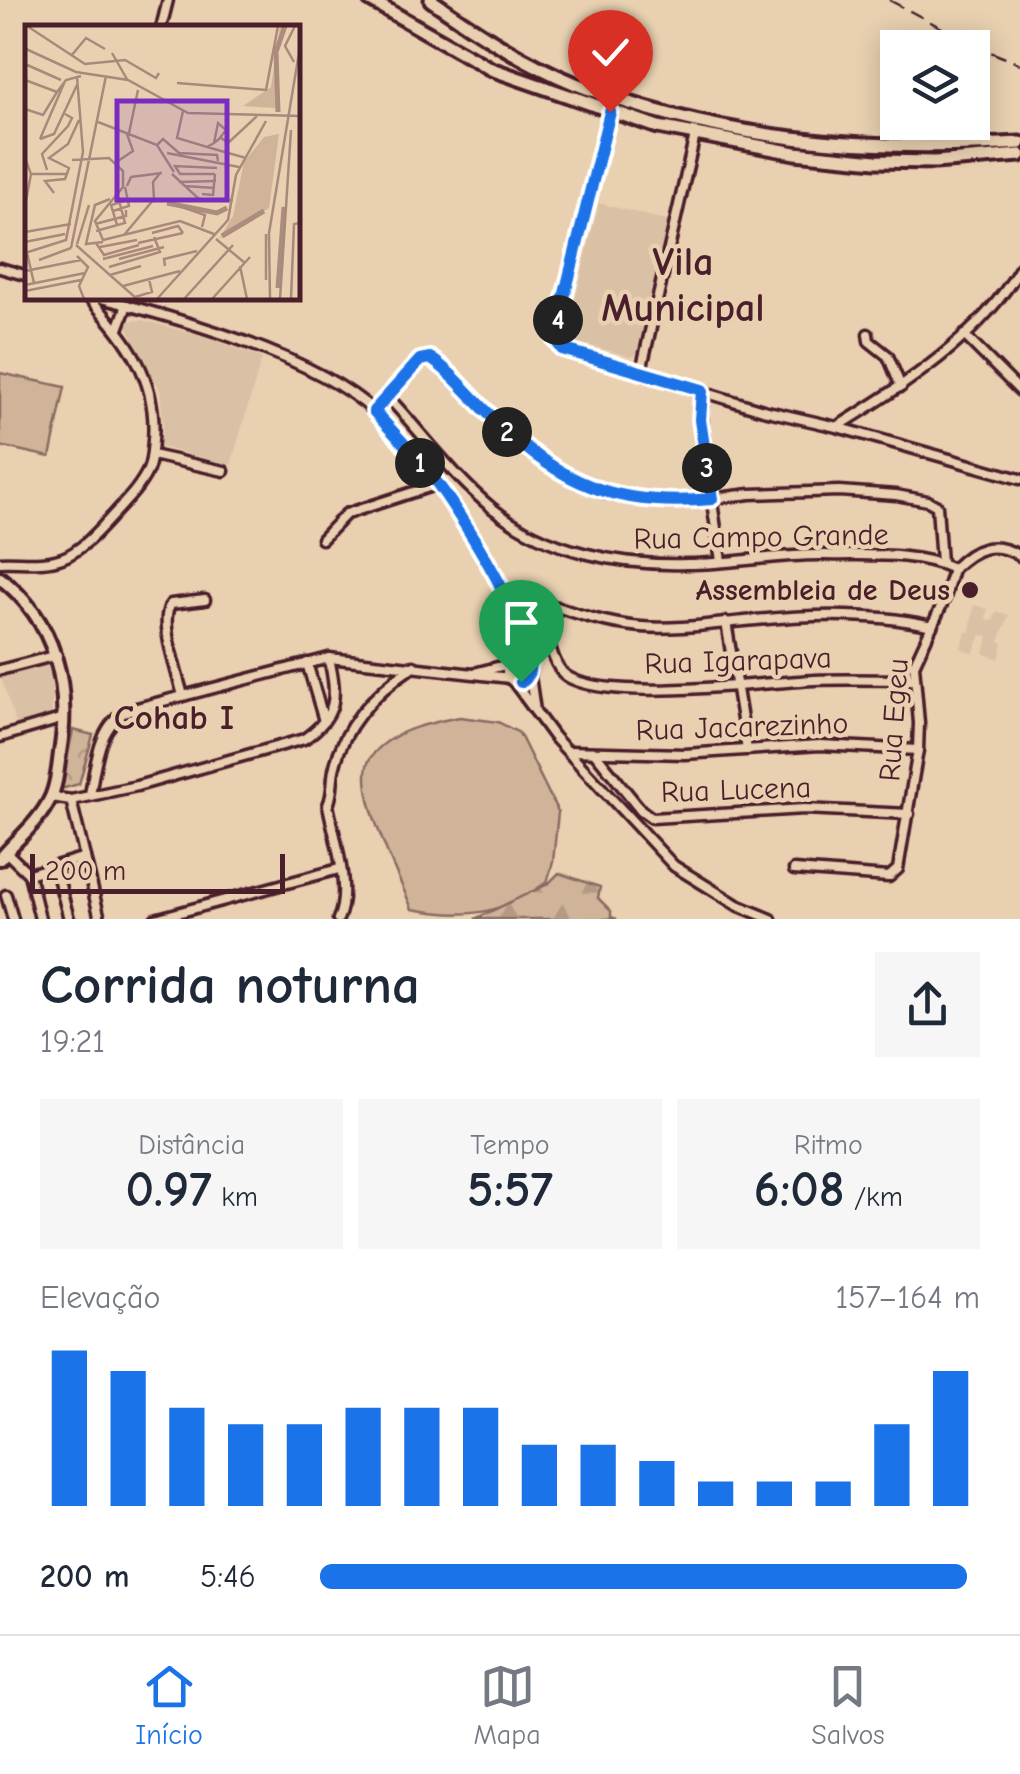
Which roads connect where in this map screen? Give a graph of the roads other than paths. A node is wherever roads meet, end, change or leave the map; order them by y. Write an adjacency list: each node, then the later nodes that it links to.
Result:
1 (168, 0): 6 (street)
2 (370, 0): 5 (main road)
3 (380, 0): 5 (street)
4 (431, 0): 7 (main road)
5 (407, 20): 8 (main road)
6 (162, 25)
7 (613, 97): 8 (street); 10 (main road)
8 (610, 112): 9 (main road); 21 (street)
9 (695, 135): 11 (main road); 21 (street)
10 (1020, 142)
11 (1020, 156)
12 (0, 268): 14 (street)
13 (1020, 268): 20 (street)
14 (25, 275)
15 (91, 300): 18 (street)
16 (111, 300): 17 (street)
17 (126, 305): 18 (street); 26 (street)
18 (118, 329): 28 (street)
19 (868, 334): 22 (street)
20 (964, 335): 22 (street); 24 (street)
21 (641, 372): 23 (street)
22 (902, 387): 27 (street)
23 (702, 390): 27 (street); 32 (street)
24 (1020, 391)
25 (388, 397): 26 (street); 32 (street); 35 (street, Rua Campo Grande)
26 (374, 411): 31 (street)
27 (833, 427): 30 (street)
28 (152, 455): 29 (street); 36 (street)
29 (224, 472)
30 (1020, 479)
31 (438, 484): 33 (street); 44 (street)
32 (712, 499): 35 (street); 37 (street)
33 (322, 539)
34 (1020, 556): 38 (street)
35 (721, 561): 37 (street, Rua Campo Grande)
36 (0, 562)
37 (941, 563): 38 (street, Rua Campo Grande)
38 (952, 569): 43 (street, Rua Egeu)
39 (0, 578): 40 (street)
40 (6, 589): 45 (street)
41 (205, 600): 57 (street)
42 (726, 622): 43 (street); 56 (street); 56 (street, Rua Igarapava)
43 (932, 626): 55 (street, Rua Egeu)
44 (522, 632): 47 (street); 49 (street)
45 (56, 655): 51 (street); 59 (street)
46 (329, 658): 48 (street); 50 (street); 60 (street)
47 (512, 662): 49 (street); 52 (street); 54 (street)
48 (307, 663): 57 (street); 60 (street)
49 (530, 664): 53 (street)
50 (414, 666): 52 (street); 73 (street)
51 (0, 670)
52 (474, 673): 54 (street)
53 (530, 676): 54 (street); 58 (street)
54 (512, 680): 58 (street)
55 (914, 680): 56 (street, Rua Igarapava); 63 (street, Rua Egeu)
56 (736, 686): 62 (street)
57 (183, 696): 66 (street)
58 (535, 716): 64 (street)
59 (64, 718): 61 (street); 67 (street)
60 (324, 721): 66 (street)
61 (0, 738)
62 (747, 750): 63 (street, Rua Jacarezinho); 65 (street, Rua Jacarezinho)
63 (918, 750): 69 (street, Rua Egeu)
64 (567, 751): 65 (street, Rua Jacarezinho); 83 (street)
65 (594, 752): 69 (street, Rua Lucena)
66 (90, 794): 68 (street)
67 (51, 797): 68 (street); 70 (street)
68 (71, 800): 71 (street)
69 (910, 814): 74 (street, Rua Egeu)
70 (3, 855): 75 (street)
71 (85, 857): 72 (street); 80 (street)
72 (56, 866): 75 (street); 79 (street)
73 (339, 869): 81 (street); 82 (street)
74 (794, 870)
75 (29, 874): 78 (street)
76 (6, 895): 77 (street)
77 (13, 919)
78 (40, 919)
79 (69, 919)
80 (99, 919)
81 (155, 919)
82 (338, 919)
83 (771, 919)

